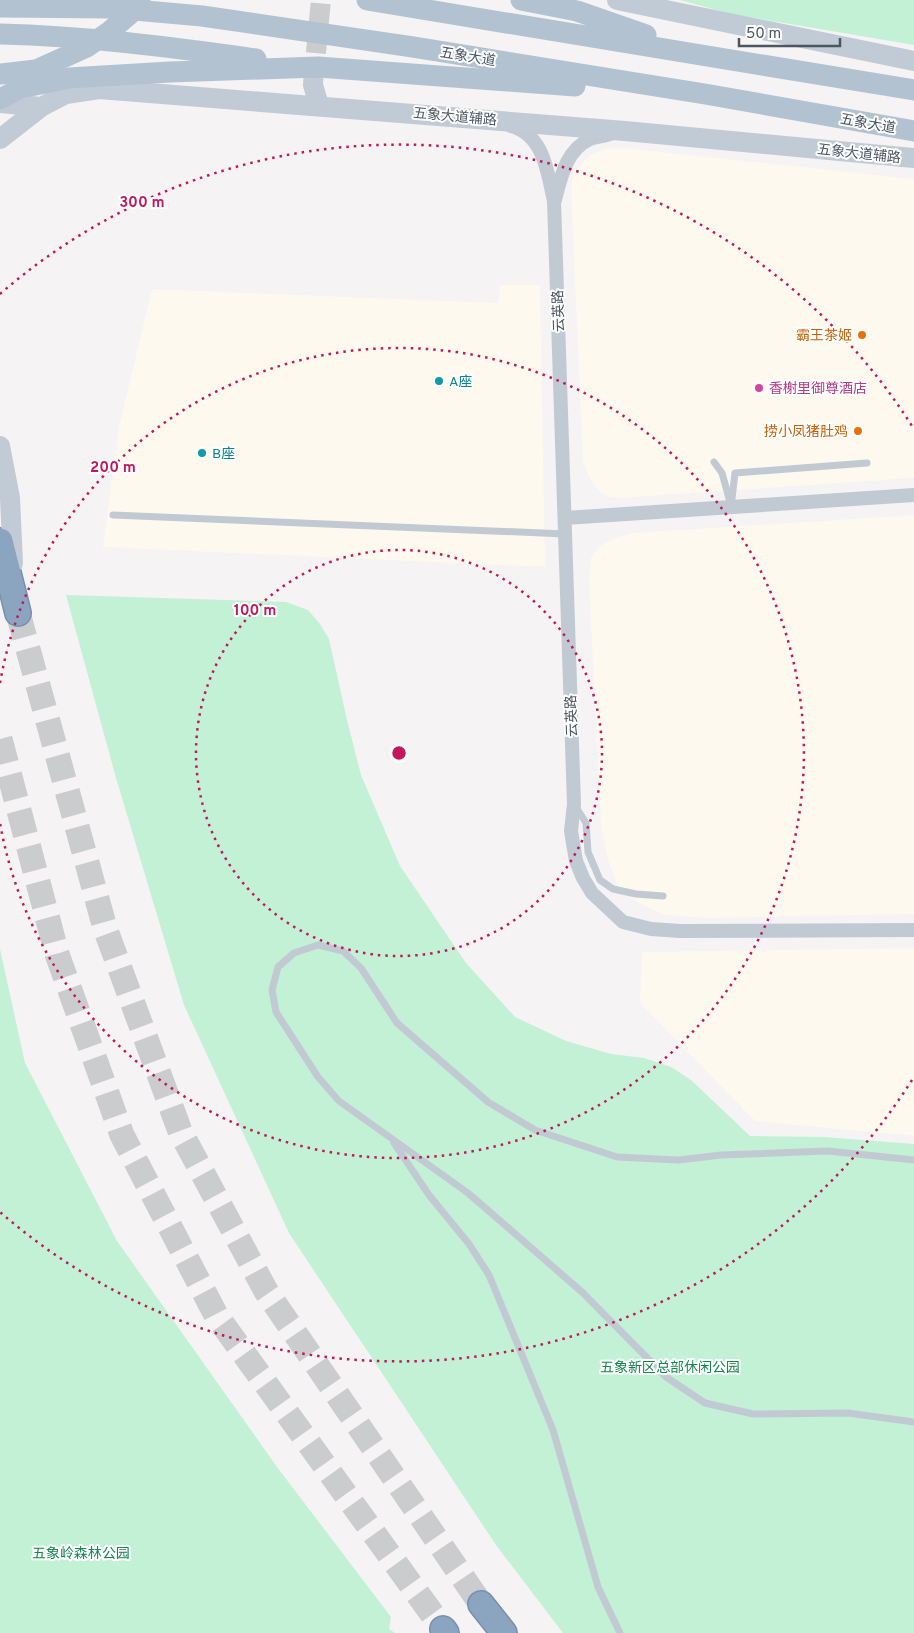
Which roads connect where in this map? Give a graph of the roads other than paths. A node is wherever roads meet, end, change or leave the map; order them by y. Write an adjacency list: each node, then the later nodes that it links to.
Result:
1 (140, 0): 9 (main road, bridge)
2 (367, 0): 7 (main road)
3 (521, 0): 7 (main road)
4 (617, 0): 8 (street)
5 (10, 7): 12 (main road, 五象大道)
6 (0, 34): 10 (main road)
7 (695, 53): 11 (main road)
8 (914, 61)
9 (0, 74)
10 (315, 76): 12 (main road); 13 (main road); 15 (street)
11 (914, 90)
12 (705, 94): 19 (main road, 五象大道)
13 (0, 99)
14 (0, 103): 16 (street)
15 (319, 105): 16 (street, 五象大道辅路); 17 (street, 五象大道辅路)
16 (40, 107): 20 (street, 五象大道辅路)
17 (488, 119): 18 (street, 五象大道辅路); 22 (street)
18 (625, 131): 21 (street, 五象大道辅路); 22 (street)
19 (914, 131)
20 (0, 139)
21 (914, 158)
22 (554, 201): 29 (street, 云英路)
23 (0, 446): 32 (street)
24 (714, 462): 27 (lane)
25 (867, 463): 27 (lane)
26 (914, 495): 27 (street)
27 (731, 507): 29 (street)
28 (113, 515): 30 (lane)
29 (565, 518): 30 (street, 云英路)
30 (565, 534): 33 (street, 云英路)
31 (0, 541): 32 (highway)
32 (16, 603)
33 (574, 804): 34 (lane); 35 (street, 云英路)
34 (662, 896)
35 (914, 930)
36 (391, 1139): 37 (lane); 38 (lane); 41 (lane)
37 (914, 1160)
38 (914, 1422)
39 (481, 1604): 40 (highway)
40 (504, 1633)
41 (620, 1633)

